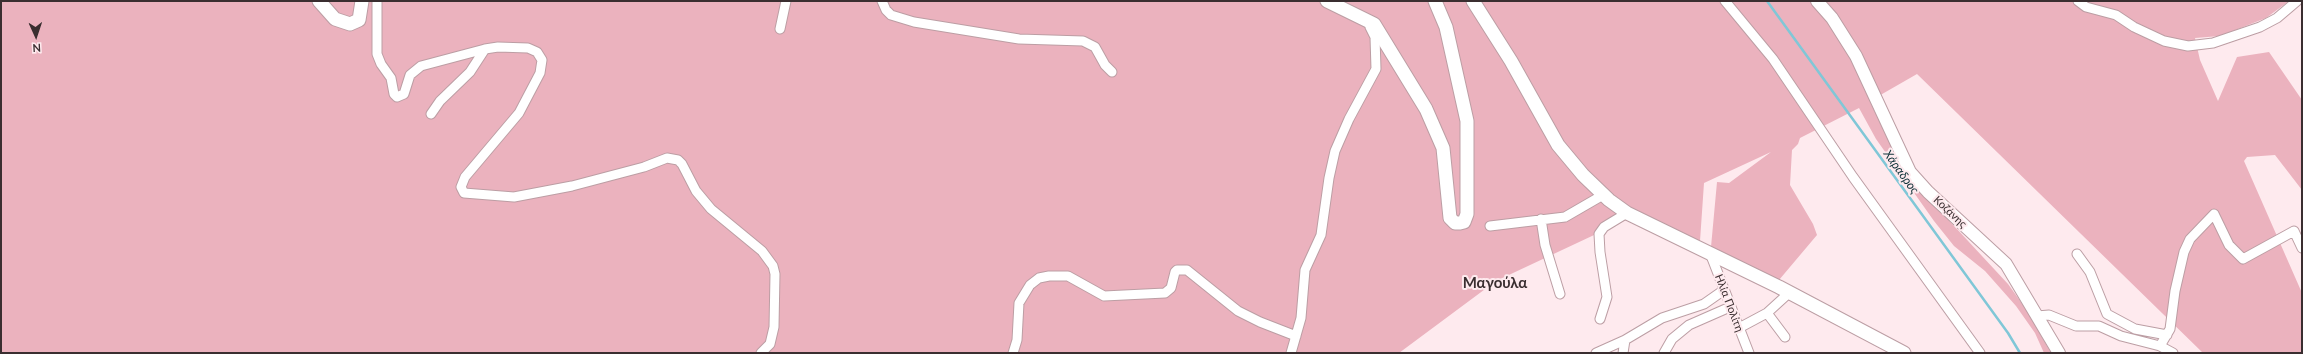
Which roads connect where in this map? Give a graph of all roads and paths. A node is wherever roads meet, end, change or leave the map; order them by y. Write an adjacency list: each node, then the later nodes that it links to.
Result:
1 (319, 1): 2 (main road)
2 (362, 1)
3 (377, 1): 16 (street)
4 (786, 1): 15 (street)
5 (882, 1): 17 (street)
6 (1328, 1): 14 (main road)
7 (1435, 1): 14 (main road)
8 (1473, 1): 19 (main road)
9 (1725, 1): 47 (street)
10 (1817, 1): 31 (street, Κοζάνης)
11 (2078, 1): 13 (street)
12 (2297, 1): 13 (street)
13 (2087, 4)
14 (1366, 19): 35 (street)
15 (780, 29)
16 (485, 49): 18 (street); 39 (street)
17 (1112, 72)
18 (431, 114)
19 (1603, 195): 20 (main road); 21 (street)
20 (1627, 213): 24 (main road); 32 (street)
21 (1541, 220): 22 (street); 28 (street)
22 (1490, 226)
23 (2302, 248): 34 (street)
24 (1710, 253): 26 (street, Ηλία Πολίτη); 27 (main road)
25 (2077, 254): 34 (street)
26 (1724, 290): 29 (street, Ηλία Πολίτη); 37 (street)
27 (1790, 292): 30 (street); 46 (main road)
28 (1560, 294)
29 (1730, 307): 33 (street, Ηλία Πολίτη); 44 (street)
30 (1767, 313): 33 (street); 36 (street)
31 (2037, 316): 38 (street); 48 (street, Κοζάνης)
32 (1600, 319)
33 (1739, 328): 45 (street, Ηλία Πολίτη)
34 (2167, 335): 38 (street)
35 (1296, 336): 40 (street); 41 (street)
36 (1785, 337)
37 (1625, 340): 42 (street); 43 (street)
38 (2160, 346): 49 (street)
39 (761, 353)
40 (1013, 353)
41 (1291, 353)
42 (1596, 353)
43 (1623, 353)
44 (1664, 353)
45 (1749, 353)
46 (1904, 353)
47 (1980, 353)
48 (2059, 353)
49 (2173, 353)

